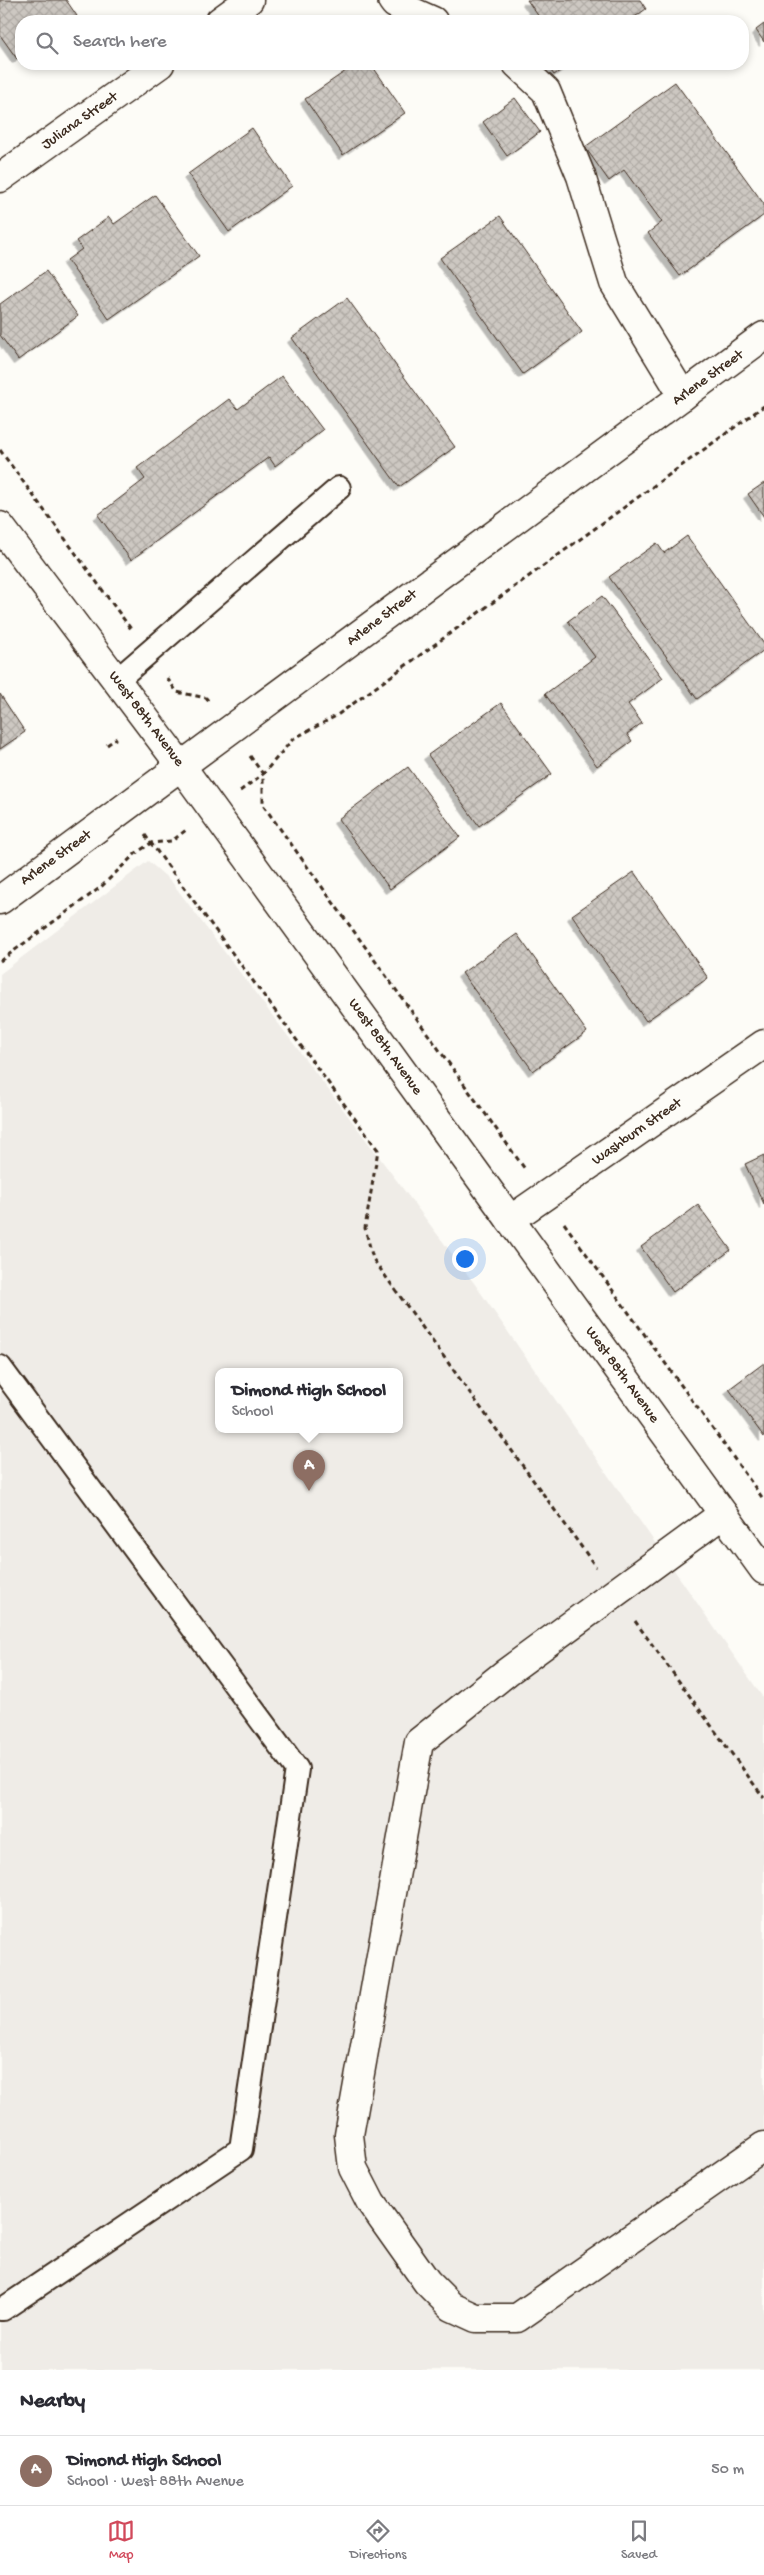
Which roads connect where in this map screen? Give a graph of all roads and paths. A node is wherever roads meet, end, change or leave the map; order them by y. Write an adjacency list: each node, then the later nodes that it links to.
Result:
1 (250, 0): 3 (street)
2 (392, 0): 4 (street)
3 (229, 15)
4 (420, 15)
5 (152, 70): 7 (street, Juliana Street)
6 (523, 70): 9 (street)
7 (0, 178)
8 (764, 336): 9 (street, Arlene Street)
9 (683, 396): 17 (street, Arlene Street)
10 (764, 406): 21 (path)
11 (0, 450): 14 (path)
12 (339, 488): 14 (lane)
13 (0, 526): 15 (street, West 88th Avenue)
14 (148, 653): 15 (lane); 16 (path)
15 (117, 680): 17 (street, West 88th Avenue)
16 (206, 698)
17 (182, 766): 18 (street, Arlene Street); 22 (street, West 88th Avenue)
18 (0, 900)
19 (0, 961): 27 (path)
20 (764, 1044): 21 (street, Washburn Street)
21 (544, 1196): 22 (street, Washburn Street); 24 (path)
22 (510, 1220): 25 (street, West 88th Avenue)
23 (0, 1368): 30 (lane)
24 (764, 1500)
25 (723, 1514): 26 (street, West 88th Avenue); 27 (street)
26 (764, 1570)
27 (614, 1593): 28 (path); 29 (street)
28 (764, 1798)
29 (764, 2146)
30 (0, 2309)

